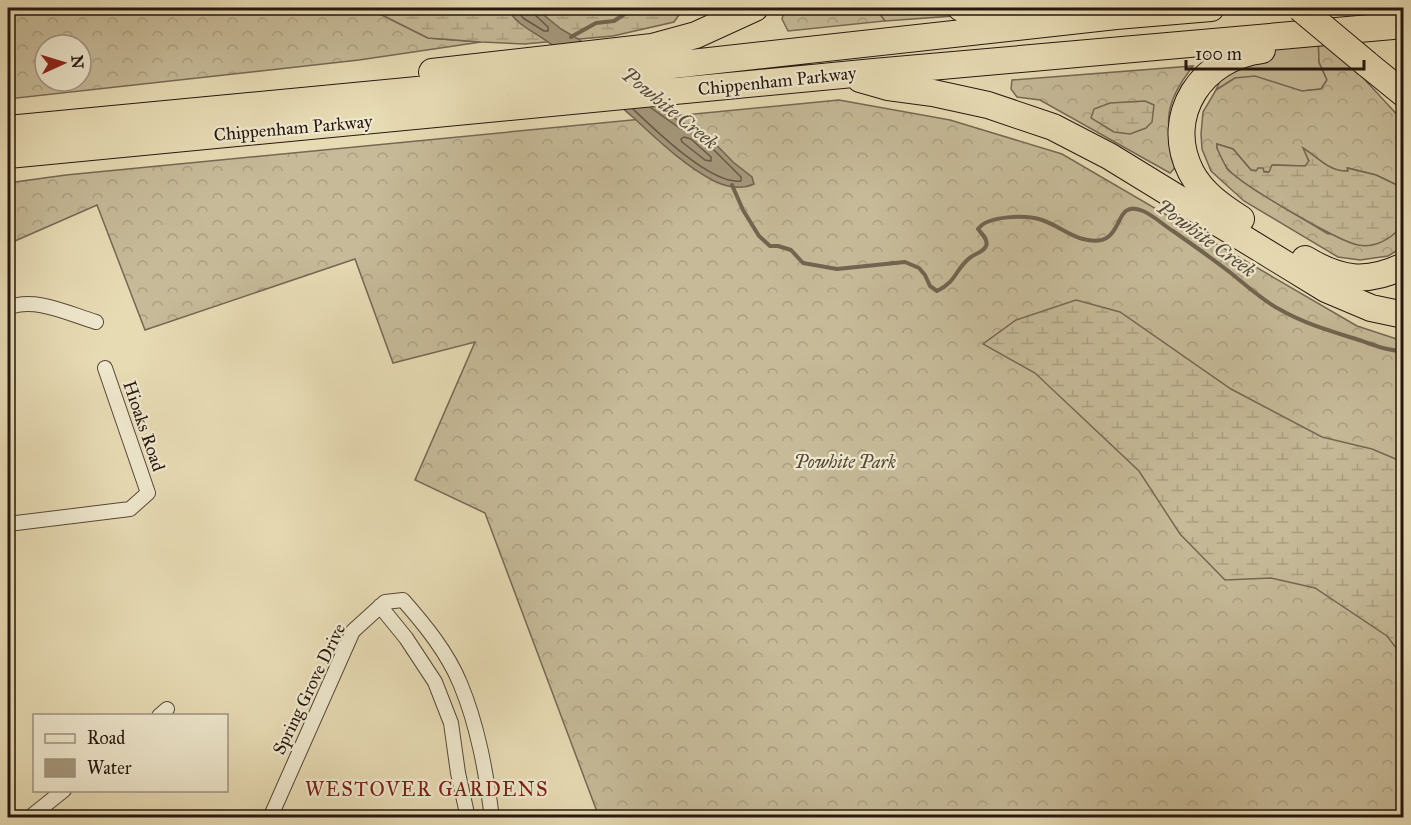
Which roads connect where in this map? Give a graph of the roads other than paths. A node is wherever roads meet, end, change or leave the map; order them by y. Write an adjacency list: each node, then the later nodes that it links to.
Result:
1 (755, 8): 12 (highway)
2 (961, 8): 5 (highway)
3 (1211, 8): 5 (highway, Chippenham Parkway)
4 (1300, 8): 8 (highway, bridge)
5 (1116, 16): 12 (highway, Chippenham Parkway)
6 (1404, 26): 9 (highway, Chippenham Parkway)
7 (1404, 30): 15 (highway)
8 (1369, 66): 10 (highway); 11 (highway)
9 (845, 75): 14 (highway, Chippenham Parkway); 17 (highway)
10 (1404, 94)
11 (1404, 103)
12 (163, 115): 13 (highway, Chippenham Parkway)
13 (8, 129)
14 (8, 155)
15 (1404, 266)
16 (8, 308): 18 (street)
17 (1404, 315)
18 (96, 322)
19 (105, 368): 20 (street, Hioaks Road)
20 (8, 524)
21 (380, 606): 24 (street, Spring Grove Drive); 25 (street); 26 (street, Spring Grove Drive)
22 (62, 792): 23 (street)
23 (30, 818)
24 (270, 818)
25 (468, 818)
26 (492, 818)

